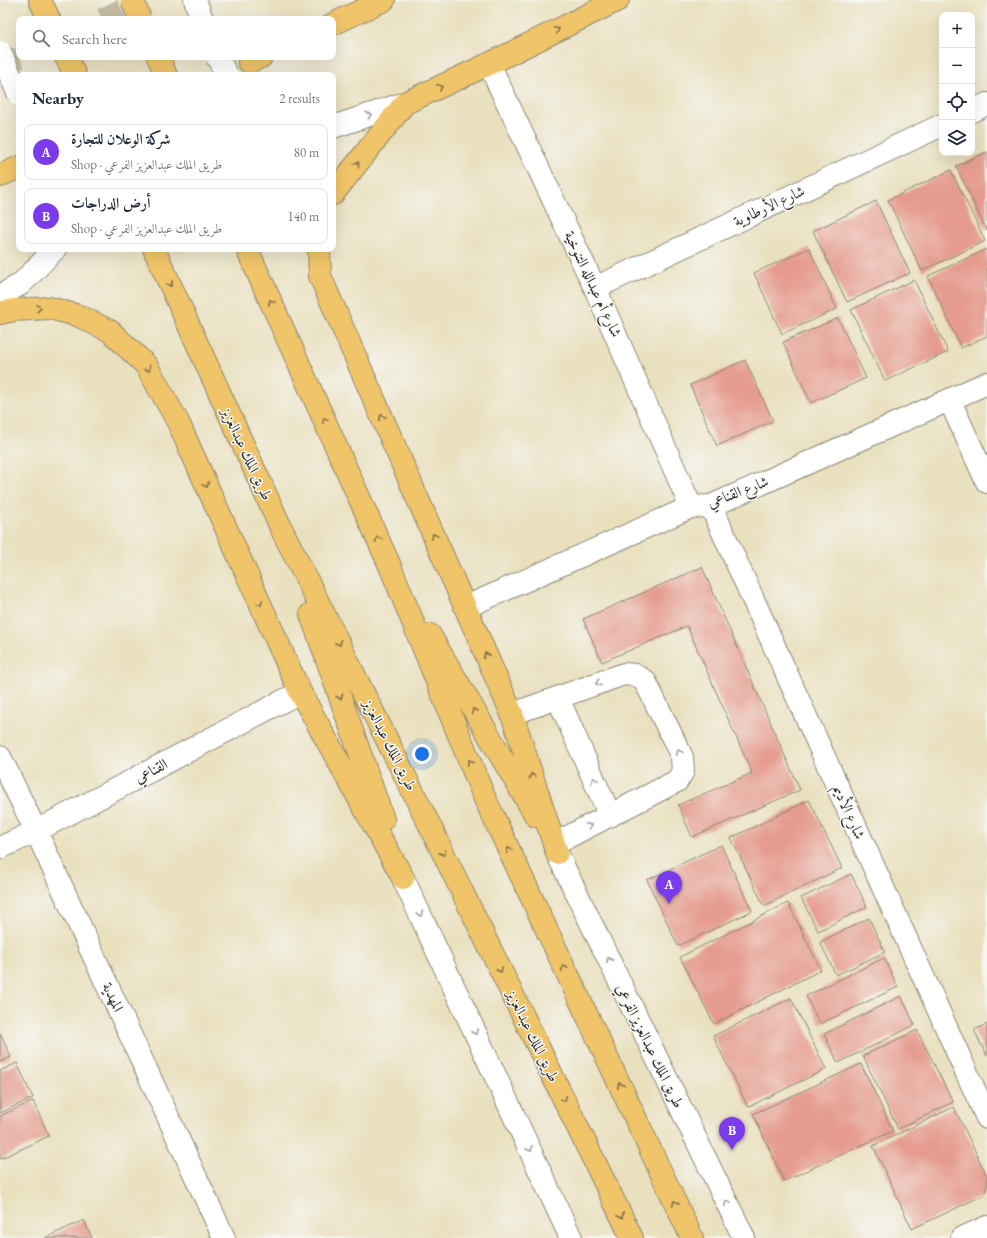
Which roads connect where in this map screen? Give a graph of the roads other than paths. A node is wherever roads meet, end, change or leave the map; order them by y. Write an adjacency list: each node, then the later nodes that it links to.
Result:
1 (40, 0): 6 (main road)
2 (132, 0): 7 (main road, bridge)
3 (195, 0): 8 (street)
4 (384, 0): 9 (main road)
5 (618, 0): 14 (main road, one-way to 5)
6 (48, 16)
7 (139, 16)
8 (201, 16)
9 (336, 23)
10 (0, 52): 18 (street, bridge)
11 (68, 60): 15 (main road)
12 (159, 60): 16 (main road)
13 (219, 60): 17 (street, bridge)
14 (489, 64): 19 (main road, one-way to 14); 31 (street, شارع أم عبدالله التنوخية)
15 (74, 72)
16 (165, 72)
17 (225, 72)
18 (16, 88)
19 (405, 103): 22 (street, one-way to 19); 26 (main road, one-way to 19)
20 (987, 104): 21 (street)
21 (975, 110)
22 (336, 126)
23 (939, 126): 31 (street, شارع الأرطاوية)
24 (16, 168): 25 (main road)
25 (0, 176)
26 (336, 190)
27 (52, 252): 32 (street)
28 (155, 252): 38 (main road, طريق الملك عبدالعزيز, one-way to 38)
29 (248, 252): 39 (main road, one-way to 29)
30 (319, 252): 40 (main road, one-way to 30)
31 (595, 288): 37 (street, شارع أم عبدالله التنوخية)
32 (0, 296)
33 (0, 313): 41 (main road, one-way to 41)
34 (987, 383): 35 (street, شارع القناعي)
35 (950, 401): 36 (street); 37 (street, شارع القناعي)
36 (987, 482)
37 (701, 507): 40 (street, شارع القناعي); 50 (street, شارع الأديم)
38 (281, 528): 49 (main road, one-way to 49); 54 (main road, طريق الملك عبدالعزيز, one-way to 54)
39 (390, 566): 48 (main road, one-way to 39); 55 (main road, one-way to 39)
40 (466, 607): 43 (main road, one-way to 40)
41 (300, 692): 46 (street, القناعي); 49 (main road)
42 (558, 698): 43 (street); 45 (street, one-way to 42); 45 (street, one-way to 42)
43 (512, 714): 48 (main road, one-way to 43)
44 (0, 758): 46 (street, المهدية)
45 (610, 816): 48 (street, one-way to 45)
46 (36, 831): 47 (street, القناعي); 52 (street, المهدية)
47 (0, 848)
48 (556, 848): 56 (street, طريق الملك عبدالعزيز الفرعي, one-way to 48)
49 (403, 878): 53 (street, one-way to 53)
50 (987, 1118)
51 (987, 1227): 57 (street)
52 (224, 1238)
53 (571, 1238)
54 (632, 1238)
55 (692, 1238)
56 (744, 1238)
57 (962, 1238)

